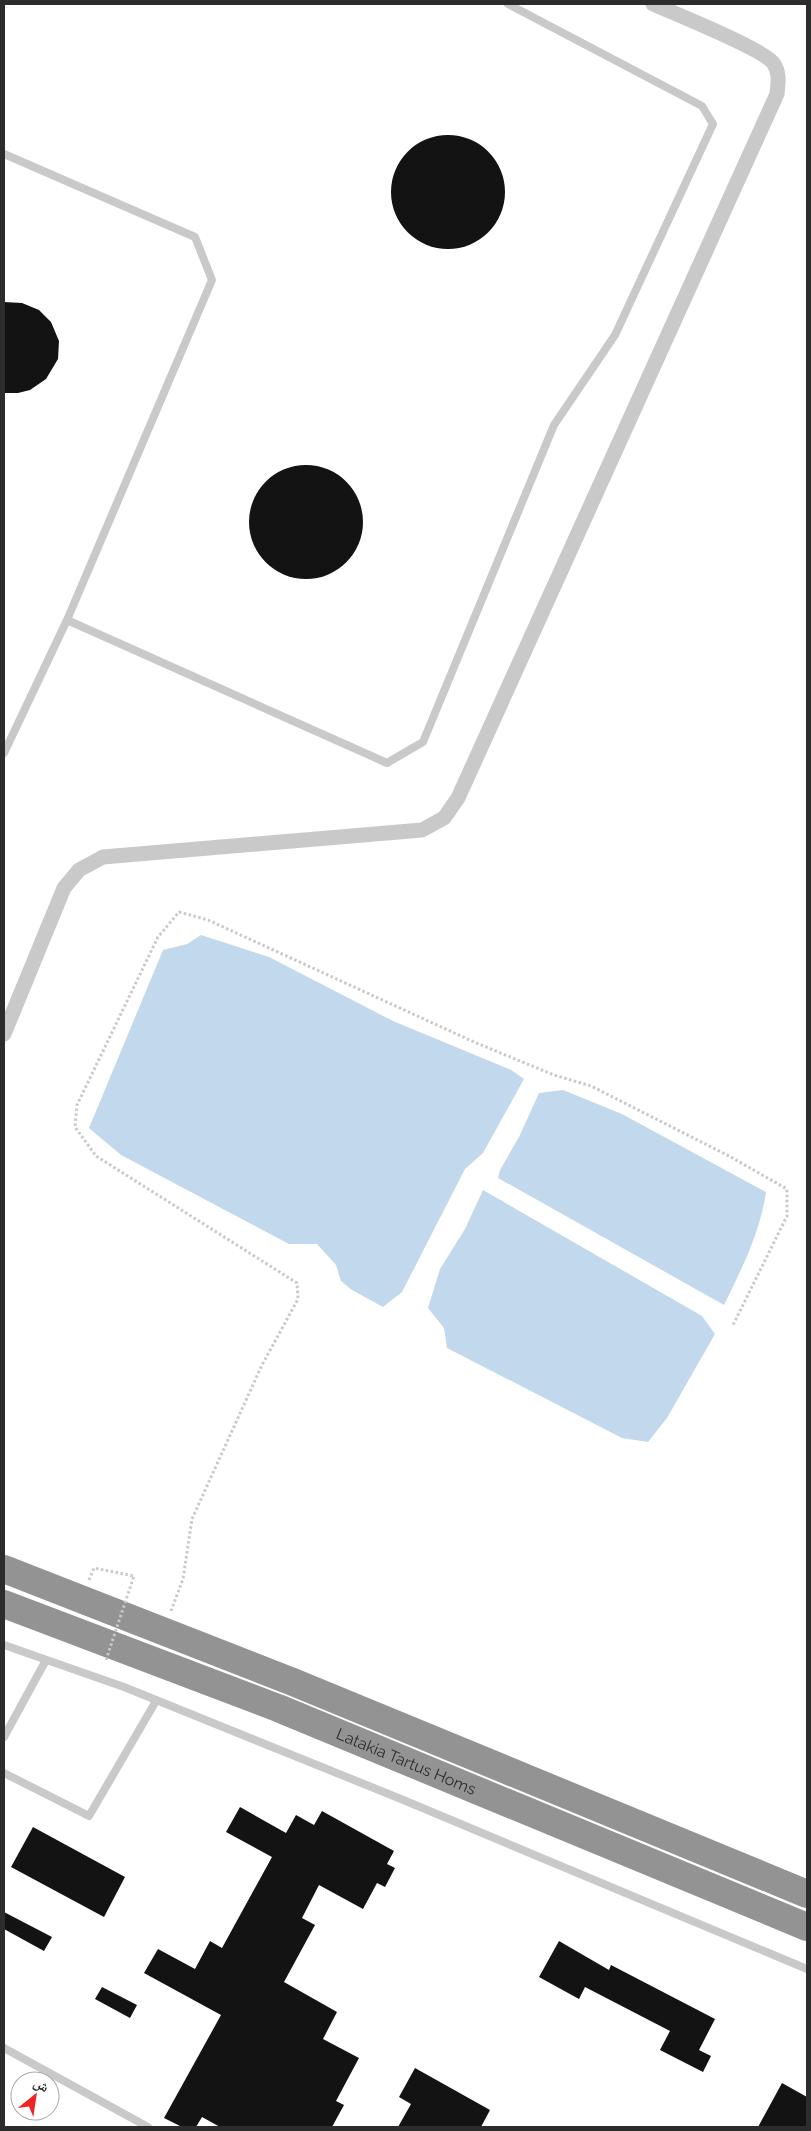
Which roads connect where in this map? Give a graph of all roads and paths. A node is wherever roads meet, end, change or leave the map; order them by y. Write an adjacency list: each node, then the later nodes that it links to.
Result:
1 (508, 4): 4 (lane)
2 (653, 4): 6 (street)
3 (4, 154): 4 (lane)
4 (67, 620): 5 (lane)
5 (4, 753)
6 (4, 1034)
7 (733, 1325): 11 (path)
8 (94, 1568): 14 (path, bridge)
9 (4, 1569): 11 (highway)
10 (4, 1604): 19 (highway, Latakia Tartus Homs)
11 (164, 1631): 18 (highway)
12 (4, 1645): 13 (lane)
13 (46, 1660): 15 (lane); 16 (lane)
14 (106, 1660)
15 (156, 1701): 17 (lane); 20 (lane)
16 (4, 1737)
17 (4, 1772)
18 (807, 1894)
19 (807, 1927)
20 (807, 1969)
21 (4, 2048): 22 (lane)
22 (148, 2127)

